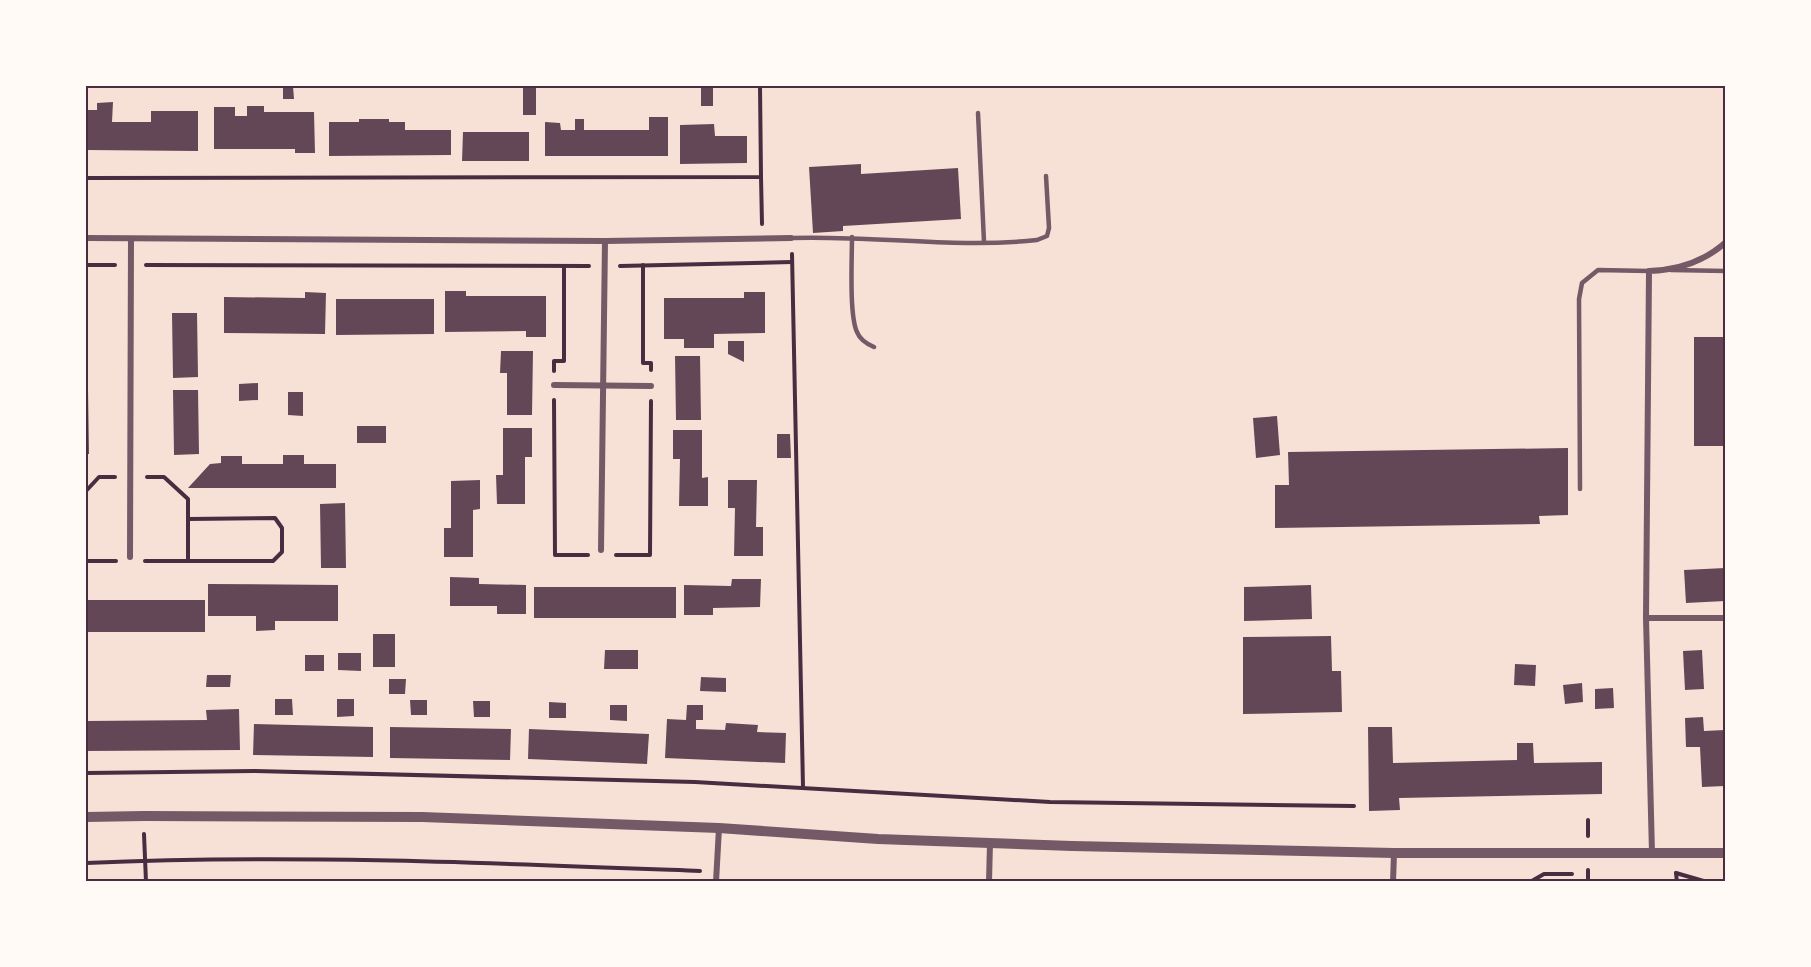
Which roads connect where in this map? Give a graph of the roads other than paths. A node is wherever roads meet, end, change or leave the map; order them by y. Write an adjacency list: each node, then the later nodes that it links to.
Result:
1 (978, 114): 8 (lane)
2 (1046, 176): 8 (lane)
3 (852, 237): 6 (lane); 8 (lane); 13 (lane)
4 (86, 238): 5 (street)
5 (131, 238): 7 (street); 19 (street)
6 (791, 238): 7 (street)
7 (605, 241): 15 (street)
8 (984, 242)
9 (1725, 242): 10 (street)
10 (1667, 270): 11 (street); 12 (lane)
11 (1649, 271): 17 (lane); 20 (street)
12 (1725, 271)
13 (874, 347)
14 (554, 385): 15 (street)
15 (603, 386): 16 (street); 18 (street)
16 (651, 386)
17 (1580, 489)
18 (601, 550)
19 (130, 557)
20 (1646, 618): 21 (street); 26 (street)
21 (1725, 618)
22 (86, 817): 23 (street)
23 (719, 828): 24 (street); 28 (street)
24 (990, 843): 25 (street); 29 (street)
25 (1394, 853): 26 (street); 30 (street)
26 (1652, 853): 27 (street)
27 (1725, 853)
28 (716, 882)
29 (989, 882)
30 (1393, 882)

